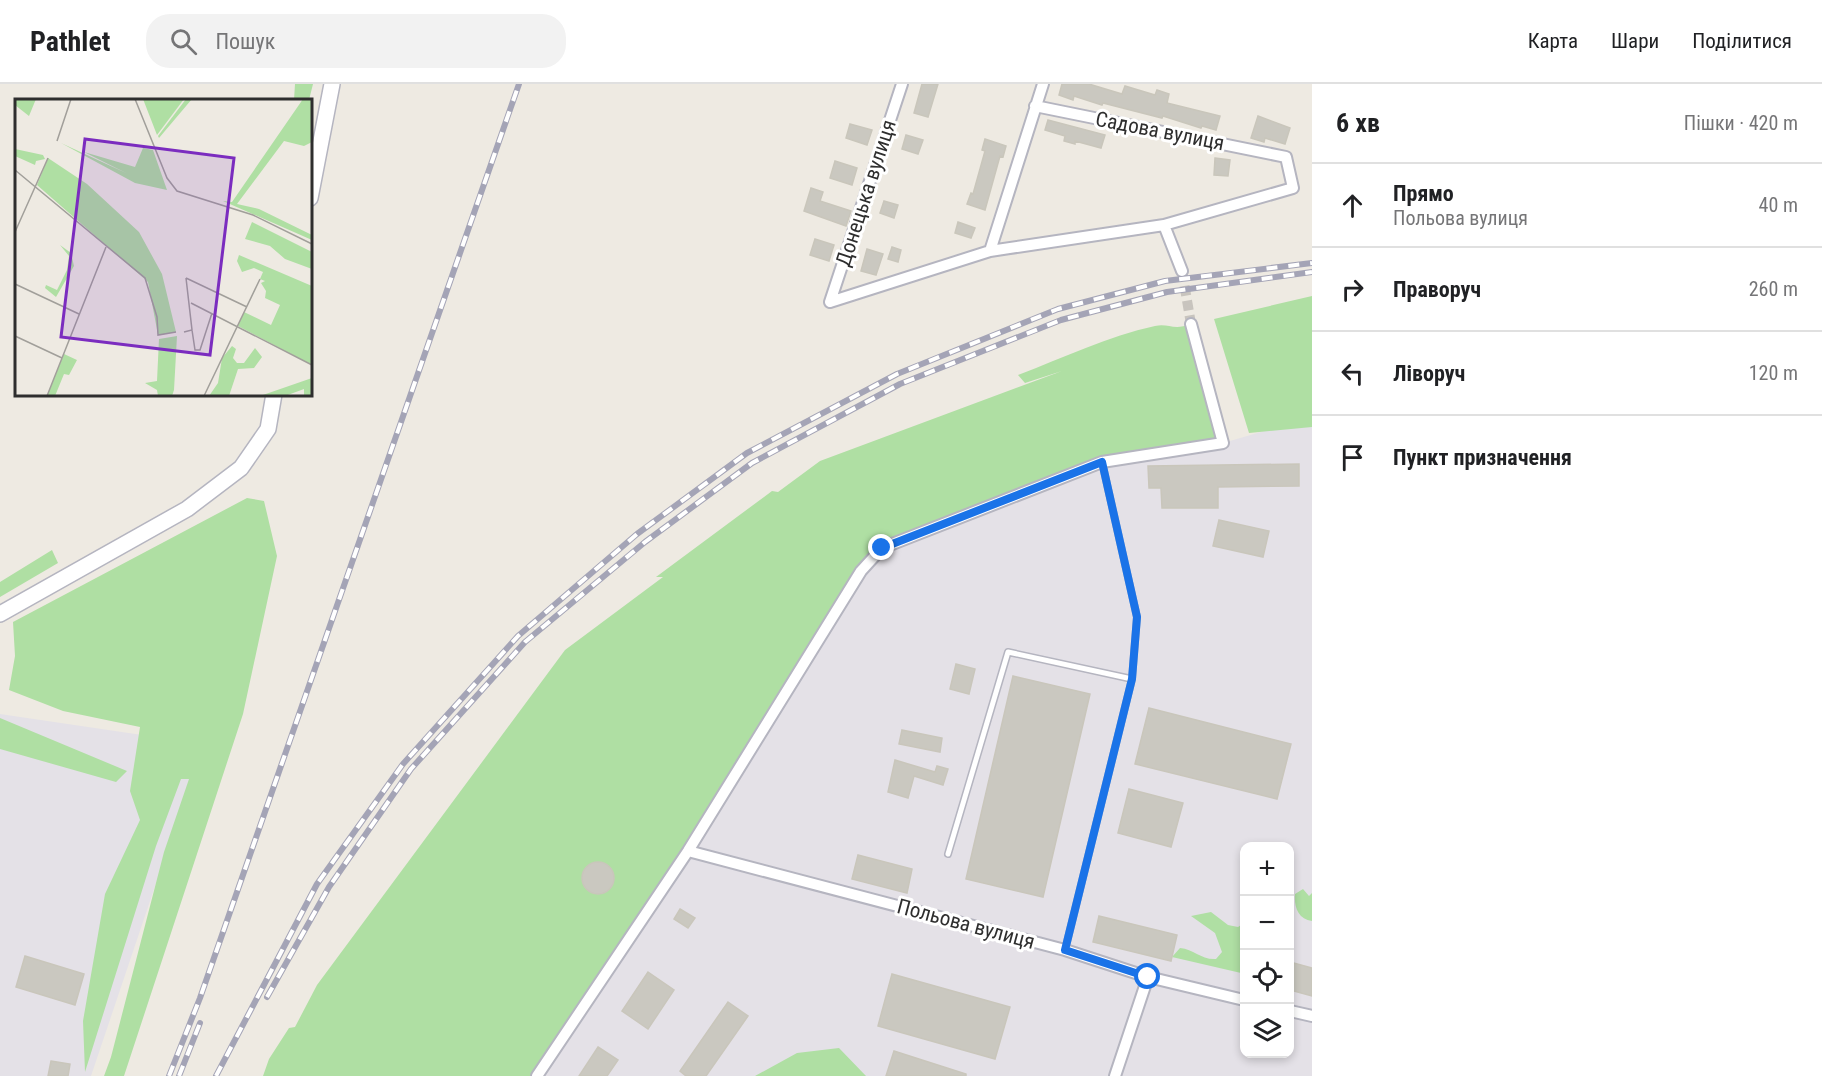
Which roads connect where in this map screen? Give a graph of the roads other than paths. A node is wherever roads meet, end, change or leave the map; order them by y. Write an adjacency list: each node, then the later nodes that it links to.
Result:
1 (332, 84): 5 (main road)
2 (902, 84): 7 (street, Донецька вулиця)
3 (1043, 84): 4 (street)
4 (1035, 106): 6 (street, Садова вулиця); 7 (street)
5 (312, 188)
6 (1164, 225): 7 (street); 8 (street)
7 (990, 251)
8 (1182, 271)
9 (1191, 324): 11 (street)
10 (274, 396): 12 (main road)
11 (1102, 462): 13 (lane); 14 (street)
12 (0, 614)
13 (1132, 679): 15 (lane); 16 (lane)
14 (688, 851): 16 (street, Польова вулиця); 21 (street)
15 (948, 854)
16 (1065, 950): 17 (street, Польова вулиця)
17 (1148, 977): 18 (street, Польова вулиця); 22 (street)
18 (1240, 999)
19 (1294, 1012): 20 (street)
20 (1312, 1016)
21 (537, 1076)
22 (1115, 1076)

